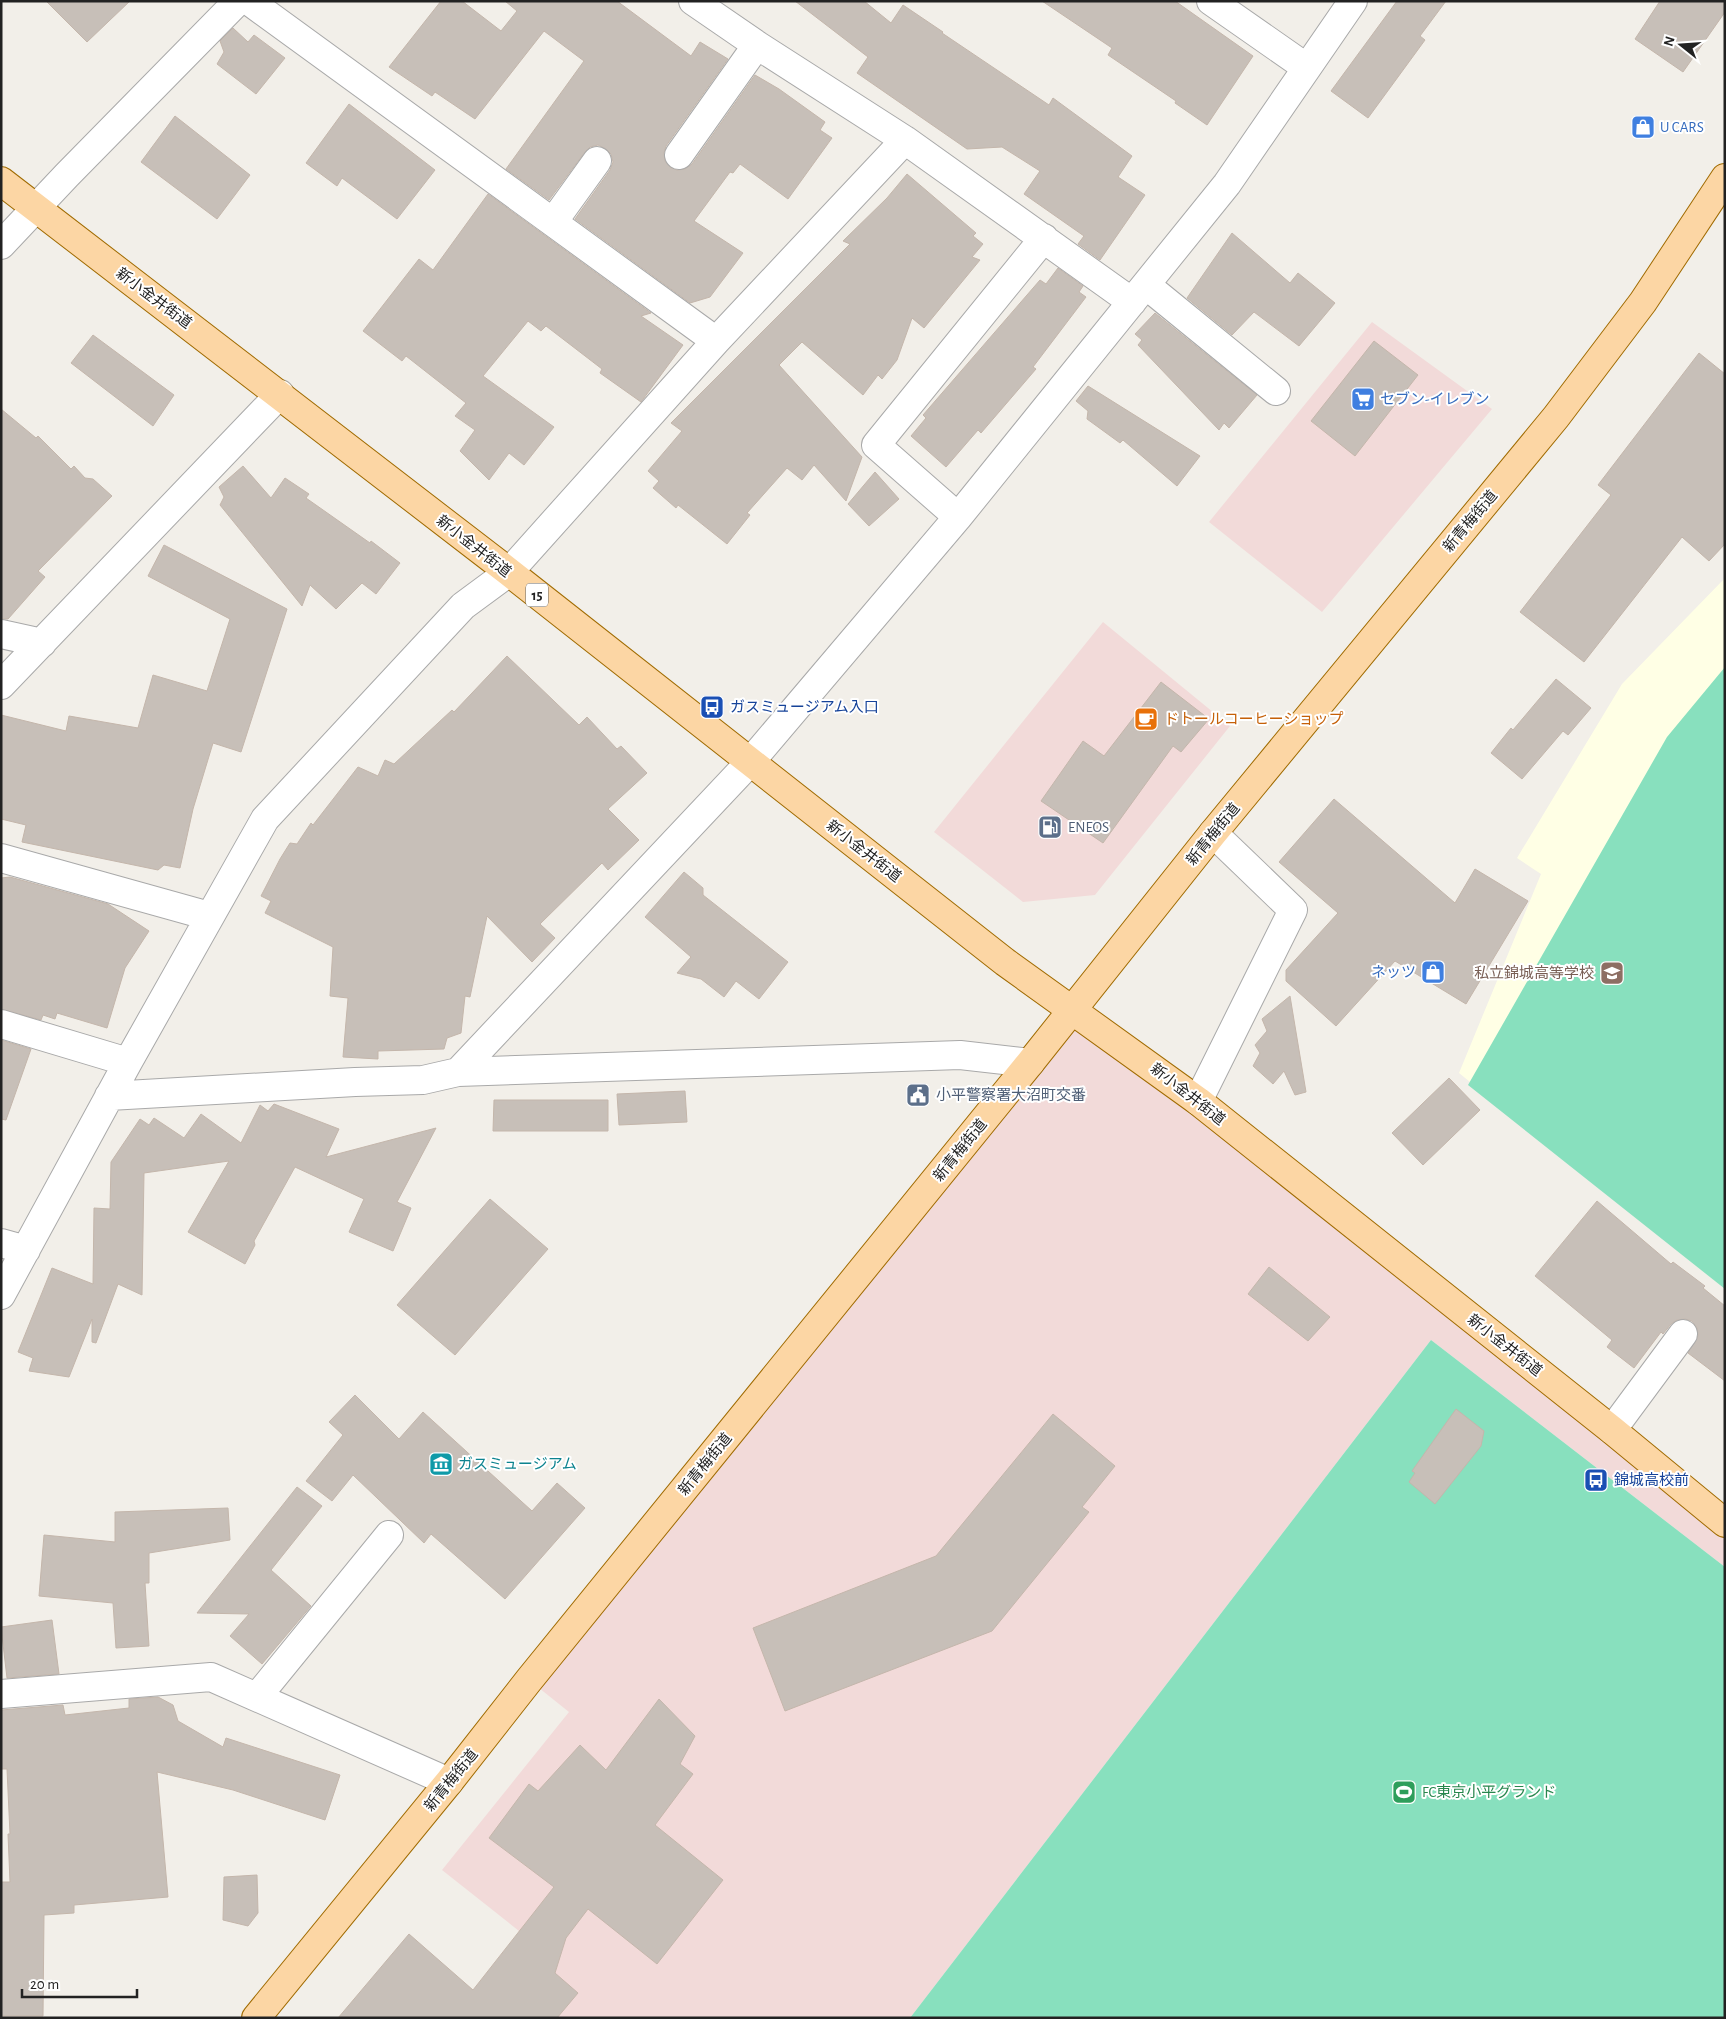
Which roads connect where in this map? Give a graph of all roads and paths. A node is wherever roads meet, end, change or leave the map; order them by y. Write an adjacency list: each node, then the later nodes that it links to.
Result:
1 (238, 1): 13 (street)
2 (249, 1): 14 (street)
3 (693, 1): 6 (street)
4 (1211, 1): 7 (street)
5 (1353, 1): 7 (street)
6 (757, 45): 8 (street); 9 (street)
7 (1307, 68): 17 (street)
8 (905, 140): 15 (street); 18 (street)
9 (680, 155)
10 (598, 160): 14 (street)
11 (1, 181): 13 (main road, 新小金井街道 / 15)
12 (1721, 190): 27 (main road, 新青梅街道)
13 (36, 207): 16 (street); 20 (main road, 新小金井街道 / 15)
14 (553, 222): 18 (street)
15 (1044, 238): 17 (street); 21 (street)
16 (1, 245)
17 (1139, 293): 19 (street); 21 (street)
18 (716, 341): 22 (street)
19 (1276, 391)
20 (280, 394): 22 (main road, 新小金井街道 / 15); 24 (street)
21 (958, 517): 26 (street)
22 (509, 572): 26 (main road, 新小金井街道 / 15); 29 (street)
23 (1, 634): 24 (street)
24 (42, 643): 25 (street)
25 (1, 685)
26 (751, 761): 30 (main road, 新小金井街道 / 15); 34 (street)
27 (1212, 833): 30 (main road, 新青梅街道); 36 (street)
28 (1, 858): 29 (street)
29 (209, 916): 32 (street)
30 (1072, 1010): 33 (main road, 新青梅街道); 36 (main road, 新小金井街道)
31 (1, 1024): 32 (street)
32 (128, 1062): 35 (street)
33 (1030, 1063): 34 (street); 45 (main road, 新青梅街道)
34 (458, 1072): 35 (street)
35 (109, 1096): 37 (street)
36 (1198, 1101): 40 (main road, 新小金井街道)
37 (14, 1246): 38 (street)
38 (1, 1295)
39 (1684, 1334): 40 (street)
40 (1612, 1430): 41 (main road, 新小金井街道)
41 (1725, 1523)
42 (389, 1535): 44 (street)
43 (1, 1694): 44 (street)
44 (257, 1697): 45 (street)
45 (449, 1782): 46 (main road, 新青梅街道)
46 (256, 2018)

